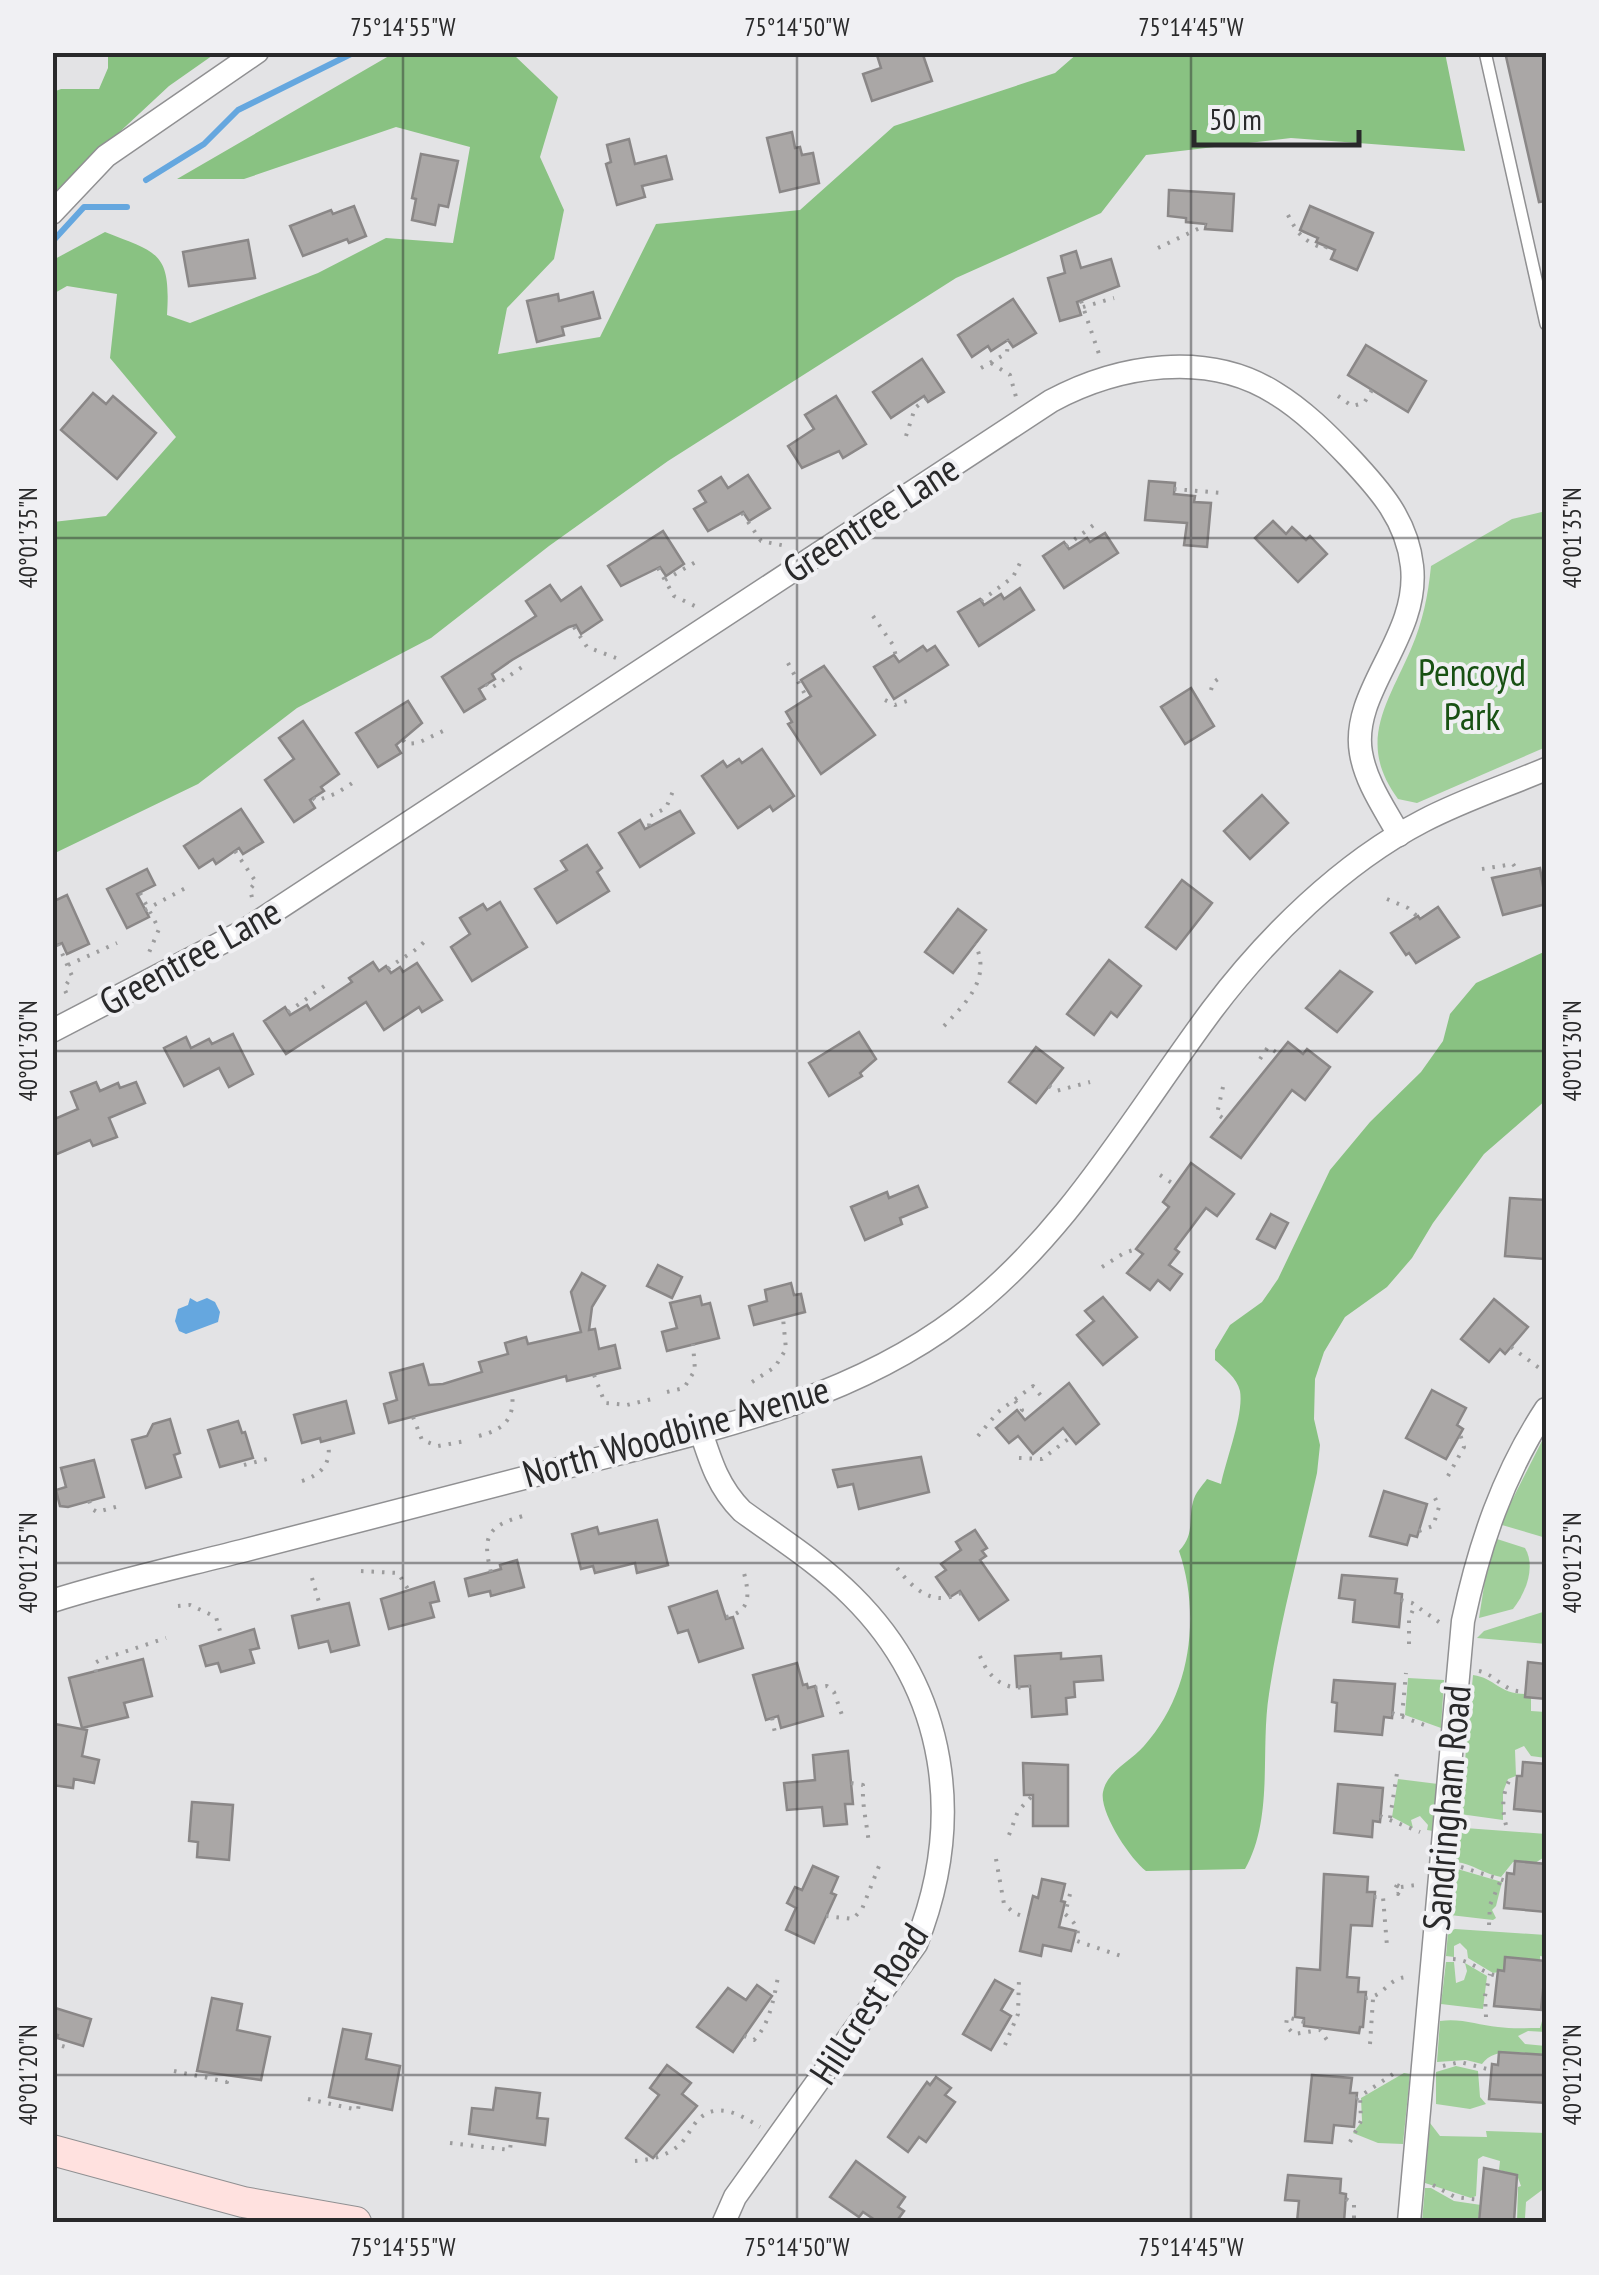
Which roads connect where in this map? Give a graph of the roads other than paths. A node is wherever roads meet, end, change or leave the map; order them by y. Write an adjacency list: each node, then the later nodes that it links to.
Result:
1 (257, 52): 3 (street)
2 (1486, 52): 4 (lane)
3 (52, 213)
4 (1546, 324)
5 (1546, 769): 6 (street, North Woodbine Avenue)
6 (1399, 835): 7 (street, Greentree Lane); 9 (street, North Woodbine Avenue)
7 (52, 1031)
8 (1546, 1409): 14 (street, Sandringham Road)
9 (700, 1432): 10 (street, North Woodbine Avenue); 13 (street, Hillcrest Road)
10 (52, 1600)
11 (52, 2150): 12 (main road)
12 (356, 2222)
13 (724, 2222)
14 (1410, 2222)

